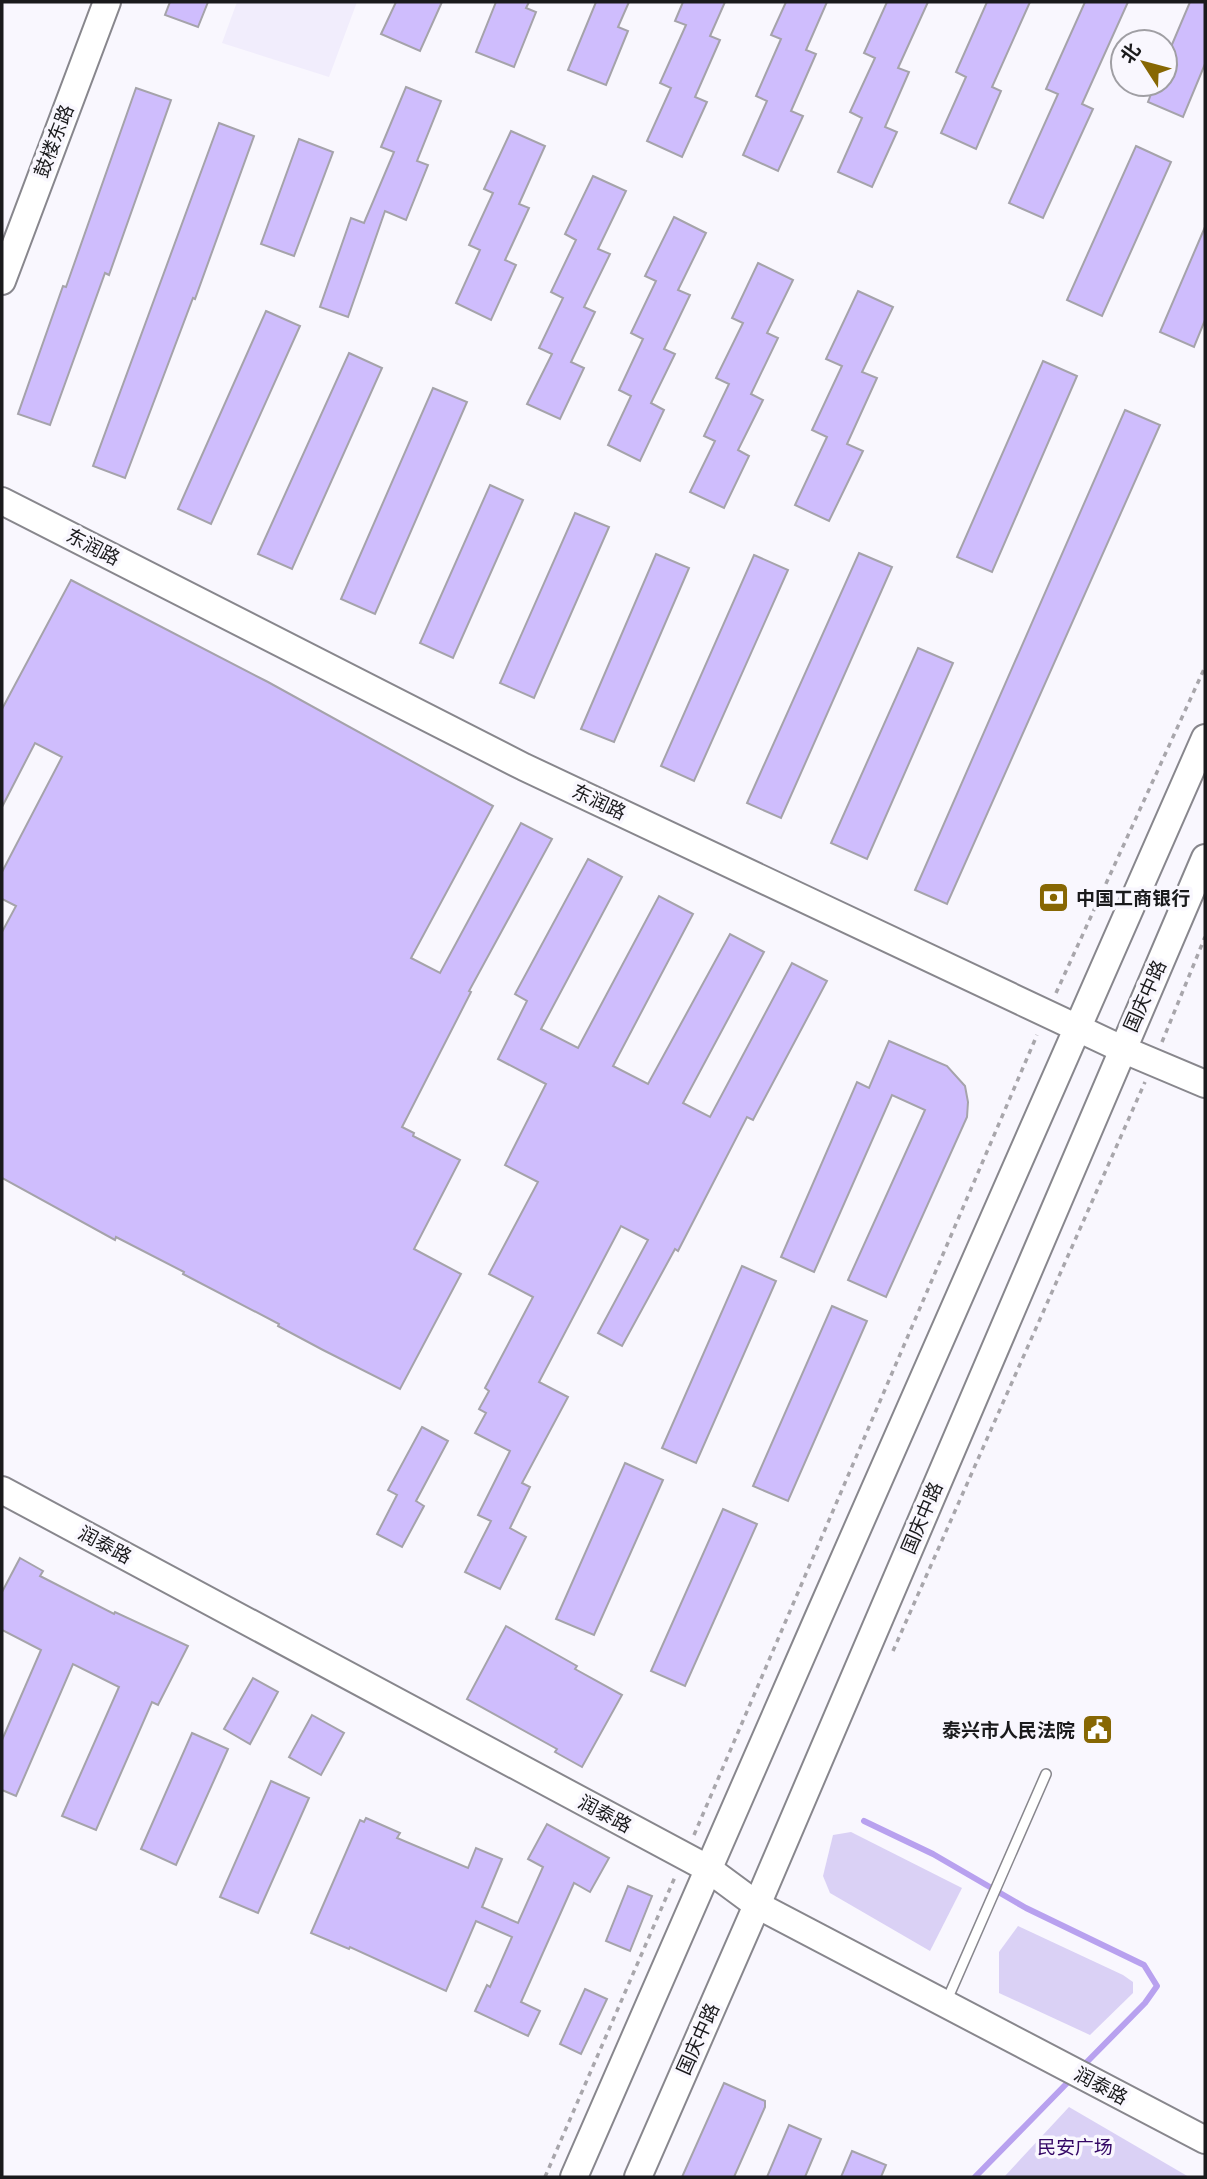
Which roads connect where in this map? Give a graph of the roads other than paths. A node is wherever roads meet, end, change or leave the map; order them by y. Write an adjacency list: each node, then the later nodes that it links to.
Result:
1 (107, 2): 2 (main road, 鼓楼东路)
2 (2, 281)
3 (2, 501): 6 (main road, 东润路)
4 (1205, 738): 6 (main road)
5 (1205, 858): 7 (main road, 国庆中路)
6 (1079, 1029): 7 (main road, 东润路); 11 (main road)
7 (1122, 1049): 8 (main road, 东润路); 12 (main road, 国庆中路)
8 (1205, 1084)
9 (2, 1490): 11 (main road, 润泰路)
10 (1046, 1774): 13 (lane)
11 (696, 1863): 12 (main road, 润泰路); 15 (main road)
12 (757, 1905): 13 (main road, 润泰路); 16 (main road, 国庆中路)
13 (945, 2004): 14 (main road, 润泰路)
14 (1205, 2140)
15 (573, 2177)
16 (638, 2177)

